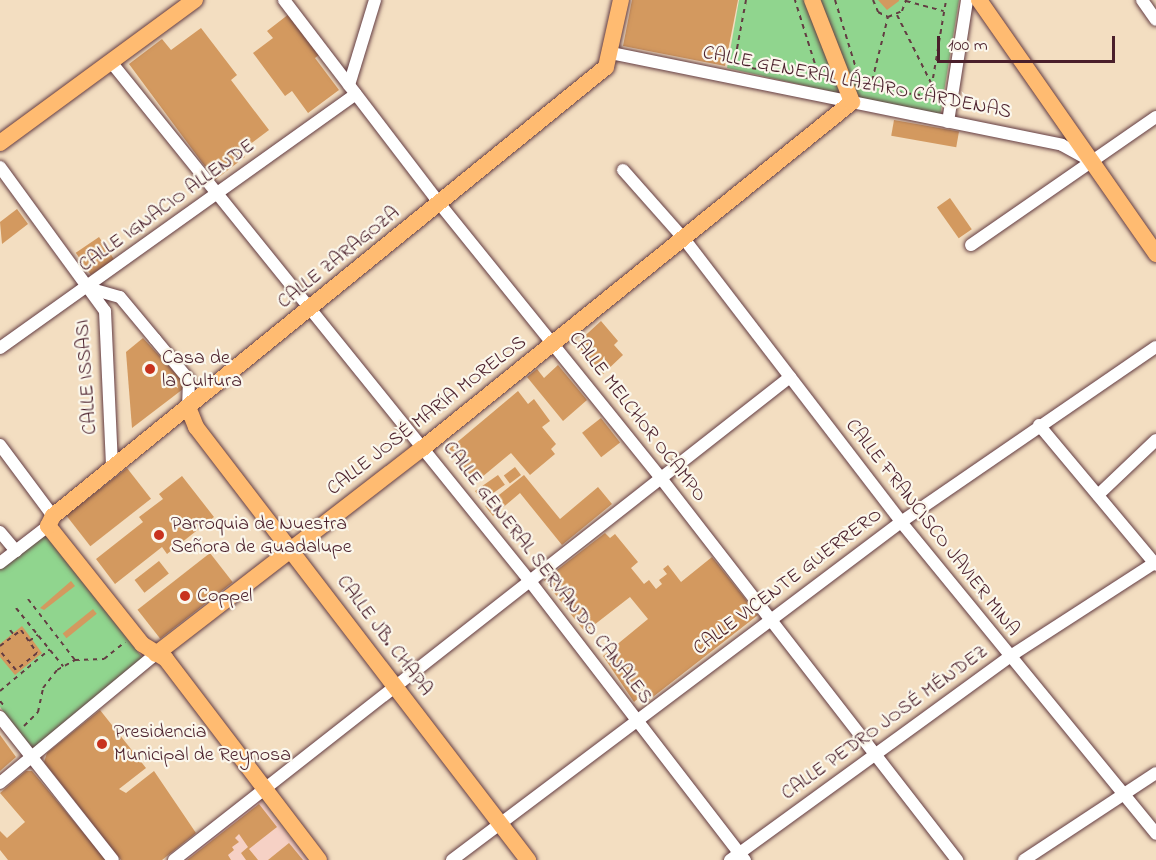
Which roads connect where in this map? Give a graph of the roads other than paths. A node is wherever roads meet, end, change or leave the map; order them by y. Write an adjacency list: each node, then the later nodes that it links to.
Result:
1 (195, 0): 11 (main road)
2 (284, 0): 12 (street, CALLE MELCHOR OCAMPO)
3 (375, 0): 12 (street)
4 (621, 0): 10 (main road, CALLE ZARAGOZA)
5 (812, 0): 13 (main road)
6 (967, 0): 15 (street)
7 (979, 0): 17 (main road)
8 (1142, 0): 9 (street)
9 (1156, 20)
10 (610, 54): 13 (street, CALLE GENERAL LÁZARO CÁRDENAS); 21 (main road, CALLE ZARAGOZA)
11 (111, 62): 16 (main road); 20 (street, CALLE GENERAL SERVANDO CANALES)
12 (353, 90): 20 (street, CALLE IGNACIO ALLENDE); 21 (street, CALLE MELCHOR OCAMPO)
13 (852, 102): 15 (street, CALLE GENERAL LÁZARO CÁRDENAS); 22 (main road, CALLE JOSÉ MARÍA MORELOS)
14 (1156, 117): 17 (street)
15 (948, 122): 17 (street, CALLE GENERAL LÁZARO CÁRDENAS)
16 (0, 142)
17 (1092, 162): 23 (street); 24 (main road)
18 (0, 167): 25 (street, CALLE ISSASI)
19 (622, 170): 22 (street, CALLE FRANCISCO JAVIER MINA)
20 (214, 195): 25 (street, CALLE IGNACIO ALLENDE); 26 (street, CALLE GENERAL SERVANDO CANALES)
21 (439, 203): 26 (main road, CALLE ZARAGOZA); 27 (street, CALLE MELCHOR OCAMPO)
22 (685, 240): 27 (main road, CALLE JOSÉ MARÍA MORELOS); 30 (street, CALLE FRANCISCO JAVIER MINA)
23 (971, 245)
24 (1156, 254)
25 (88, 288): 29 (street, CALLE IGNACIO ALLENDE); 31 (street); 36 (street, CALLE ISSASI)
26 (309, 310): 31 (main road, CALLE ZARAGOZA); 35 (street, CALLE GENERAL SERVANDO CANALES)
27 (553, 343): 35 (main road, CALLE JOSÉ MARÍA MORELOS); 37 (street, CALLE MELCHOR OCAMPO)
28 (1156, 347): 32 (street, CALLE VICENTE GUERRERO)
29 (0, 348)
30 (790, 377): 37 (street); 40 (street, CALLE FRANCISCO JAVIER MINA)
31 (188, 407): 36 (main road, CALLE ZARAGOZA); 42 (main road, CALLE JB. CHAPA)
32 (1039, 424): 38 (street); 40 (street, CALLE VICENTE GUERRERO)
33 (1156, 440): 38 (street)
34 (0, 445): 39 (street)
35 (423, 448): 42 (main road, CALLE JOSÉ MARÍA MORELOS); 46 (street, CALLE GENERAL SERVANDO CANALES)
36 (112, 468): 39 (main road, CALLE ZARAGOZA)
37 (660, 477): 46 (street); 47 (street, CALLE MELCHOR OCAMPO)
38 (1098, 495): 45 (street)
39 (51, 521): 43 (street); 48 (main road)
40 (901, 522): 47 (street, CALLE VICENTE GUERRERO); 49 (street, CALLE FRANCISCO JAVIER MINA)
41 (0, 531): 43 (street)
42 (292, 550): 48 (main road, CALLE JOSÉ MARÍA MORELOS); 50 (main road, CALLE JB. CHAPA)
43 (16, 551): 44 (street)
44 (0, 564)
45 (1156, 564): 49 (street, CALLE PEDRO JOSÉ MÉNDEZ)
46 (529, 580): 50 (street); 52 (street, CALLE GENERAL SERVANDO CANALES)
47 (772, 619): 52 (street, CALLE VICENTE GUERRERO); 53 (street, CALLE MELCHOR OCAMPO)
48 (156, 654): 54 (street, CALLE JOSÉ MARÍA MORELOS); 57 (main road)
49 (1009, 657): 53 (street, CALLE PEDRO JOSÉ MÉNDEZ); 58 (street, CALLE FRANCISCO JAVIER MINA)
50 (395, 683): 57 (street); 59 (main road, CALLE JB. CHAPA)
51 (0, 717): 54 (street)
52 (637, 719): 59 (street, CALLE VICENTE GUERRERO); 61 (street, CALLE GENERAL SERVANDO CANALES)
53 (877, 753): 61 (street, CALLE PEDRO JOSÉ MÉNDEZ); 67 (street, CALLE MELCHOR OCAMPO)
54 (31, 757): 56 (street, CALLE JOSÉ MARÍA MORELOS); 62 (street)
55 (1156, 773): 58 (street)
56 (0, 783)
57 (263, 787): 63 (street); 64 (main road)
58 (1124, 794): 60 (street, CALLE FRANCISCO JAVIER MINA); 68 (street)
59 (499, 823): 65 (street, CALLE VICENTE GUERRERO); 66 (main road, CALLE JB. CHAPA)
60 (1156, 834)
61 (738, 858)
62 (113, 860)
63 (174, 860)
64 (319, 860)
65 (452, 860)
66 (528, 860)
67 (957, 860)
68 (1024, 860)

